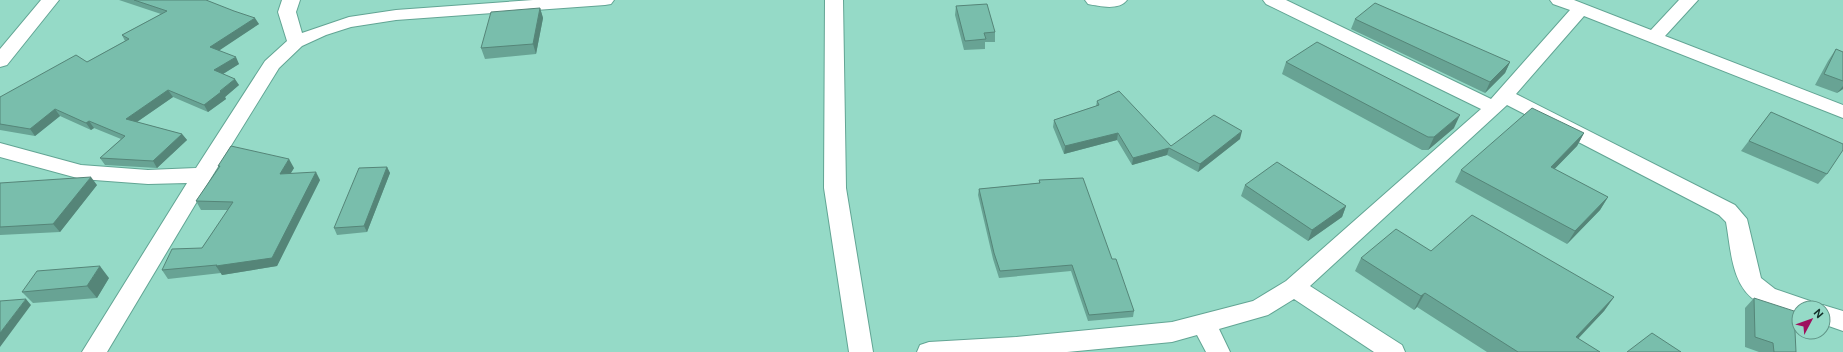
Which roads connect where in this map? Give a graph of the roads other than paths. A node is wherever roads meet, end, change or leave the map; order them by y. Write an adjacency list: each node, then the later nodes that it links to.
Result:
1 (50, 0): 13 (street)
2 (291, 0): 12 (street)
3 (605, 0): 12 (street)
4 (834, 0): 24 (street)
5 (1094, 0): 6 (street)
6 (1118, 0)
7 (1272, 0): 14 (street)
8 (1559, 0): 10 (street)
9 (1689, 0): 11 (street)
10 (1581, 8): 11 (street); 14 (street)
11 (1654, 37): 15 (street)
12 (296, 42): 17 (street)
13 (0, 61)
14 (1499, 102): 18 (street); 19 (street)
15 (1843, 112)
16 (0, 150): 17 (street)
17 (202, 175): 23 (street)
18 (1294, 287): 22 (street); 27 (street)
19 (1791, 304)
20 (1831, 316): 21 (street)
21 (1843, 320)
22 (1204, 323): 25 (street); 26 (street)
23 (94, 352)
24 (861, 352)
25 (929, 352)
26 (1218, 352)
27 (1394, 352)

